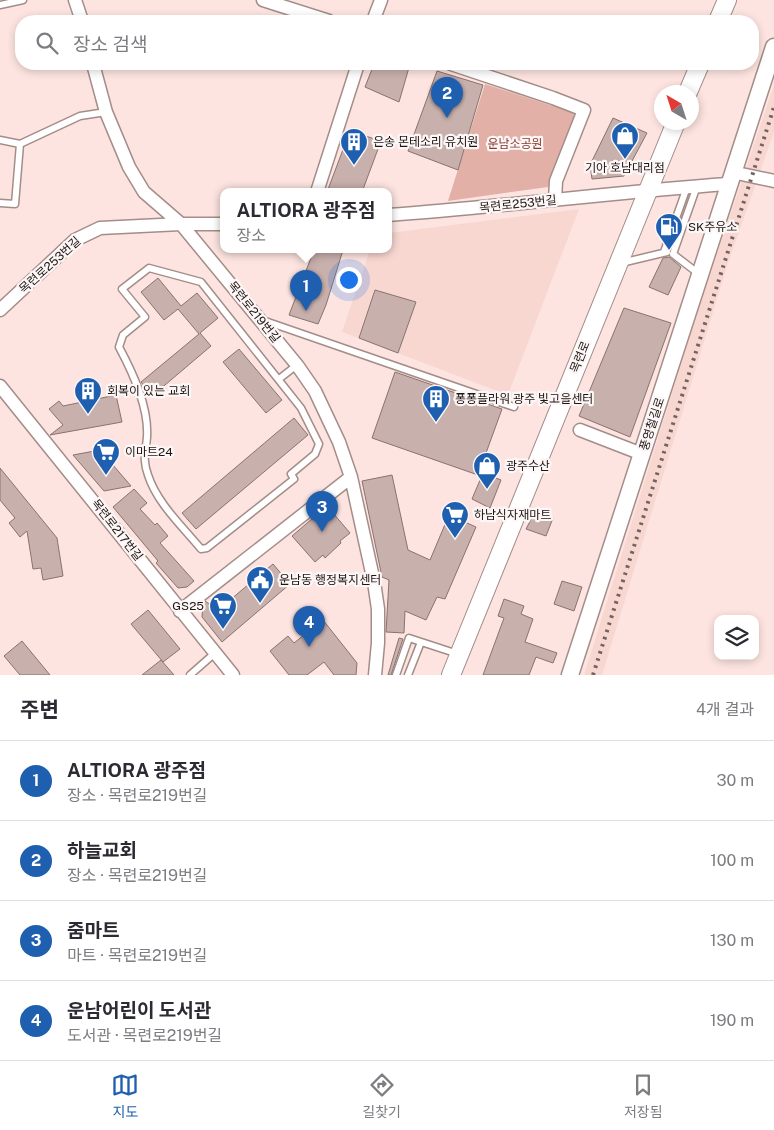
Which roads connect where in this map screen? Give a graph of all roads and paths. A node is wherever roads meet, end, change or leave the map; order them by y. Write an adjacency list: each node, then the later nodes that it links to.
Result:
1 (23, 0): 6 (lane)
2 (75, 0): 7 (street)
3 (263, 0): 8 (street)
4 (380, 0): 9 (street)
5 (727, 0): 10 (main road)
6 (0, 4)
7 (80, 15)
8 (310, 15)
9 (375, 15)
10 (721, 15)
11 (774, 47): 21 (street, 풍영철길로)
12 (96, 70): 17 (street, 목련로219번길)
13 (356, 70): 24 (street)
14 (469, 70): 26 (street)
15 (697, 70): 16 (main road)
16 (691, 85)
17 (106, 112): 20 (lane); 29 (street, 목련로219번길)
18 (672, 130): 25 (main road, 목련로)
19 (0, 140): 20 (lane)
20 (20, 144): 27 (lane)
21 (730, 178): 22 (street); 23 (street, 목련로253번길); 34 (street, 풍영철길로)
22 (774, 181)
23 (692, 187): 25 (street, 목련로253번길); 31 (lane); 32 (lane)
24 (318, 188)
25 (646, 190): 26 (street, 목련로253번길); 33 (main road, 목련로)
26 (555, 200): 28 (street, 목련로253번길)
27 (0, 203)
28 (392, 215)
29 (181, 224): 30 (street, 목련로253번길); 35 (street, 목련로253번길); 36 (street, 목련로219번길)
30 (220, 224)
31 (664, 252): 32 (lane); 33 (lane)
32 (672, 254): 34 (lane)
33 (617, 264): 47 (main road, 목련로)
34 (700, 274): 42 (street, 풍영철길로)
35 (0, 309)
36 (261, 320): 37 (street, 목련로219번길); 40 (lane)
37 (297, 365): 38 (lane); 43 (street, 목련로219번길)
38 (279, 379): 38 (lane)
39 (0, 386): 44 (street, 목련로217번길)
40 (514, 407)
41 (580, 430): 42 (street)
42 (642, 454): 54 (street, 풍영철길로)
43 (351, 477): 44 (street); 50 (street, 목련로219번길)
44 (180, 611): 46 (street, 목련로217번길)
45 (421, 642): 47 (lane); 51 (lane); 52 (lane)
46 (215, 654): 48 (lane); 49 (street, 목련로217번길)
47 (460, 655): 53 (main road, 목련로)
48 (190, 675)
49 (232, 675)
50 (375, 675)
51 (396, 675)
52 (408, 675)
53 (451, 675)
54 (570, 675)

